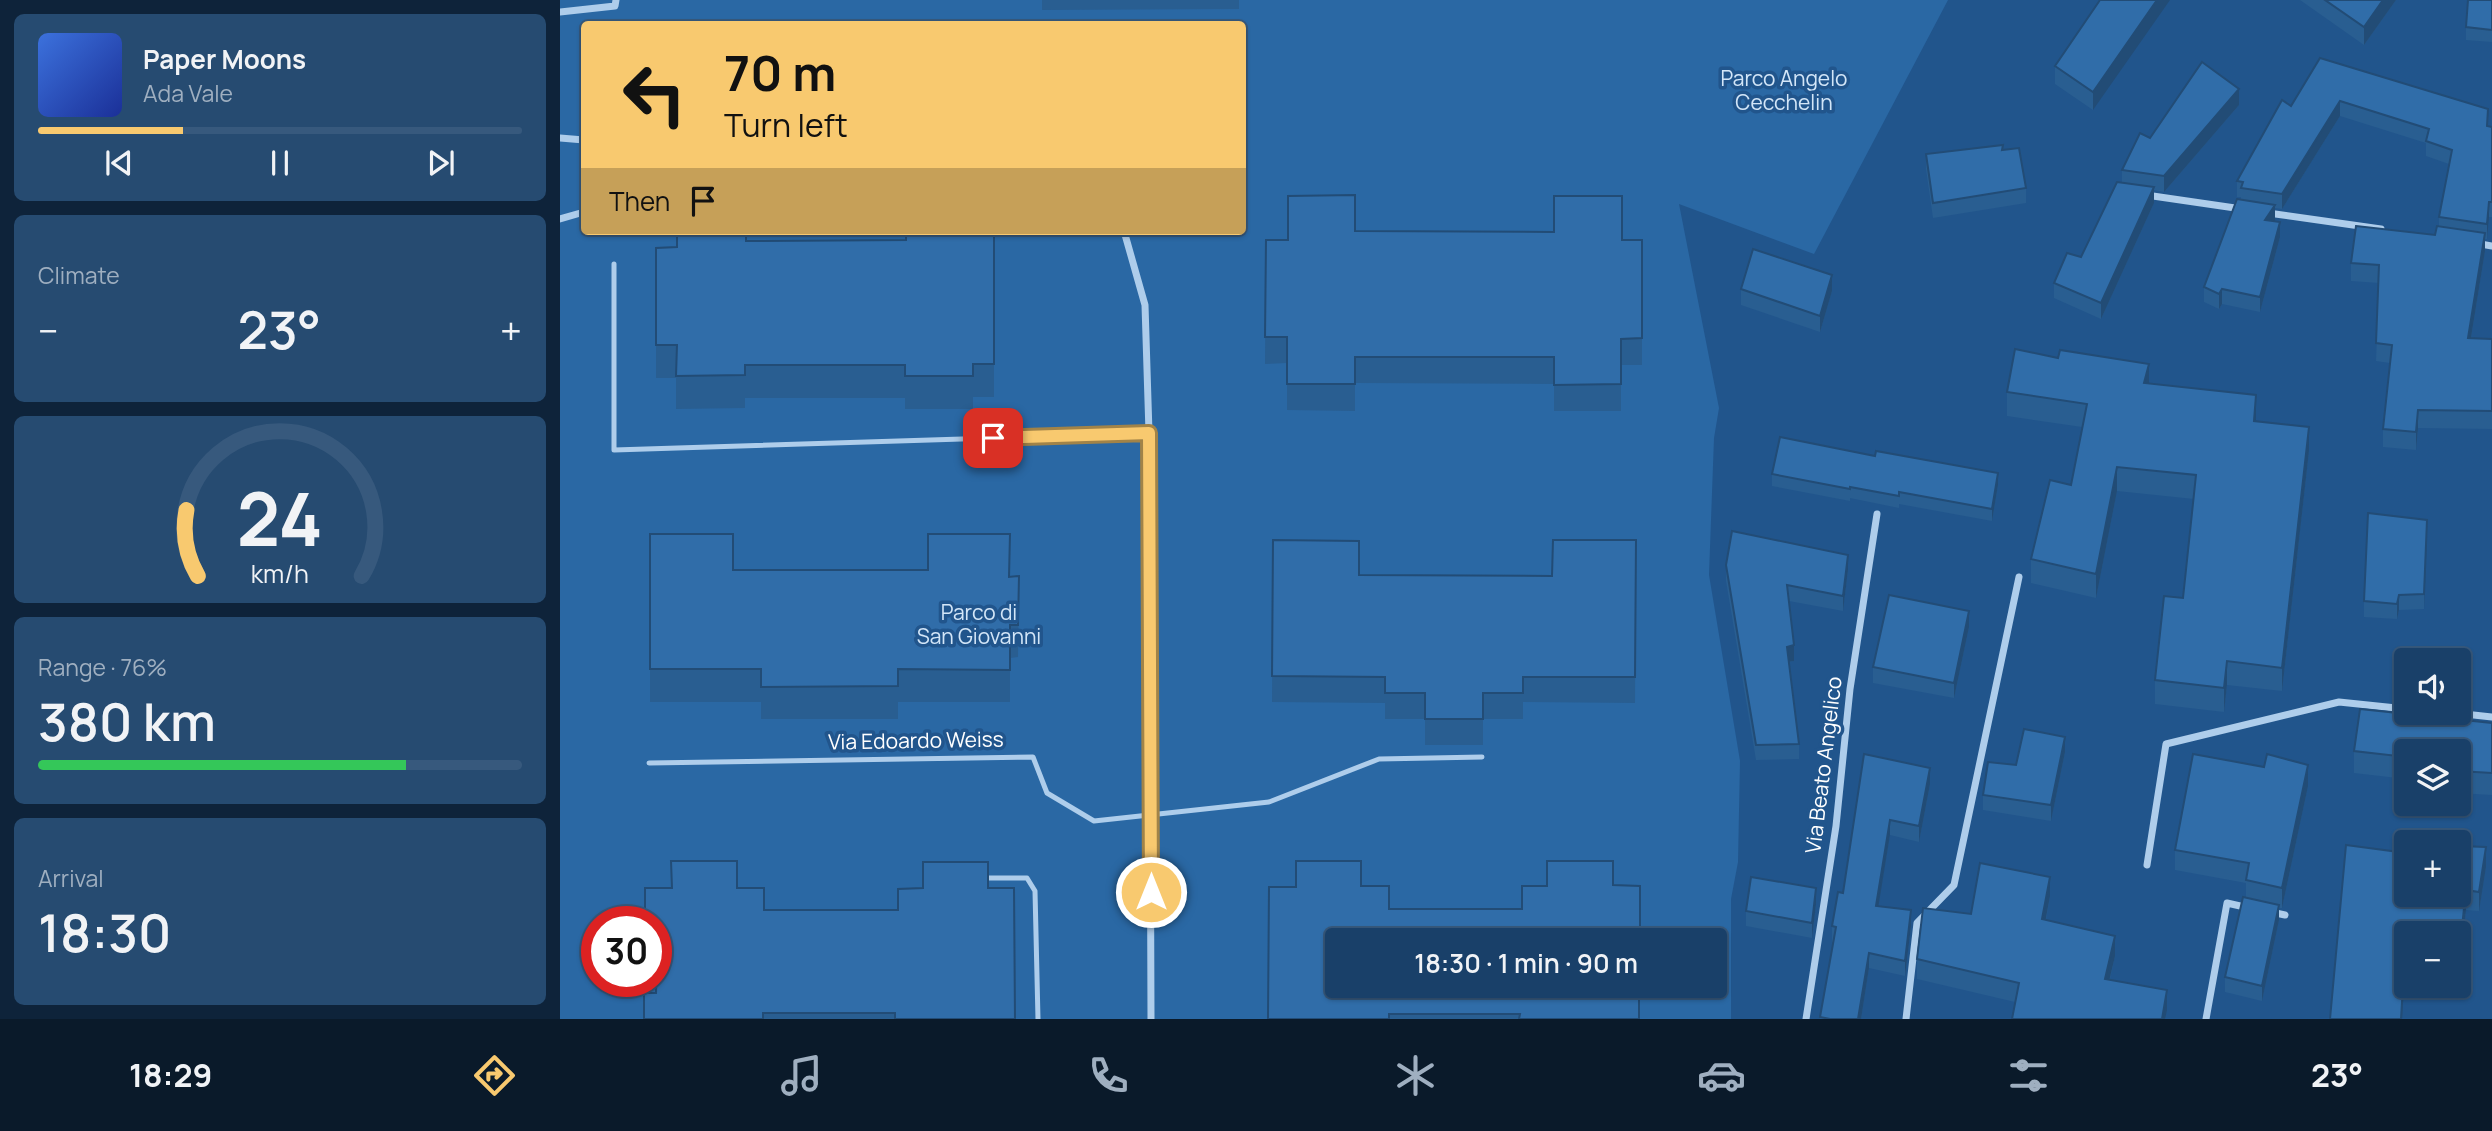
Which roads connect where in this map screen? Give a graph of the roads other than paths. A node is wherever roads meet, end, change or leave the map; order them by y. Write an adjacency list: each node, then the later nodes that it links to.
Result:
1 (616, 0): 2 (street)
2 (560, 12)
3 (560, 138): 4 (street)
4 (581, 140)
5 (2131, 193): 6 (street)
6 (2251, 211)
7 (2265, 212): 10 (street)
8 (581, 213): 9 (street)
9 (560, 219)
10 (2385, 230)
11 (1125, 235): 15 (street)
12 (2465, 242): 13 (street)
13 (2492, 246)
14 (614, 264): 15 (lane)
15 (1149, 433): 23 (street)
16 (1877, 514): 29 (street, Via Beato Angelico)
17 (2020, 577): 30 (street)
18 (2394, 708): 24 (street)
19 (2471, 714): 20 (street)
20 (2492, 716)
21 (1482, 757): 23 (lane, Via Edoardo Weiss)
22 (649, 763): 23 (lane, Via Edoardo Weiss)
23 (1151, 816): 28 (street)
24 (2147, 865)
25 (976, 878): 27 (lane)
26 (2286, 915): 31 (street)
27 (1038, 1019)
28 (1151, 1019)
29 (1806, 1019)
30 (1906, 1019)
31 (2206, 1019)

